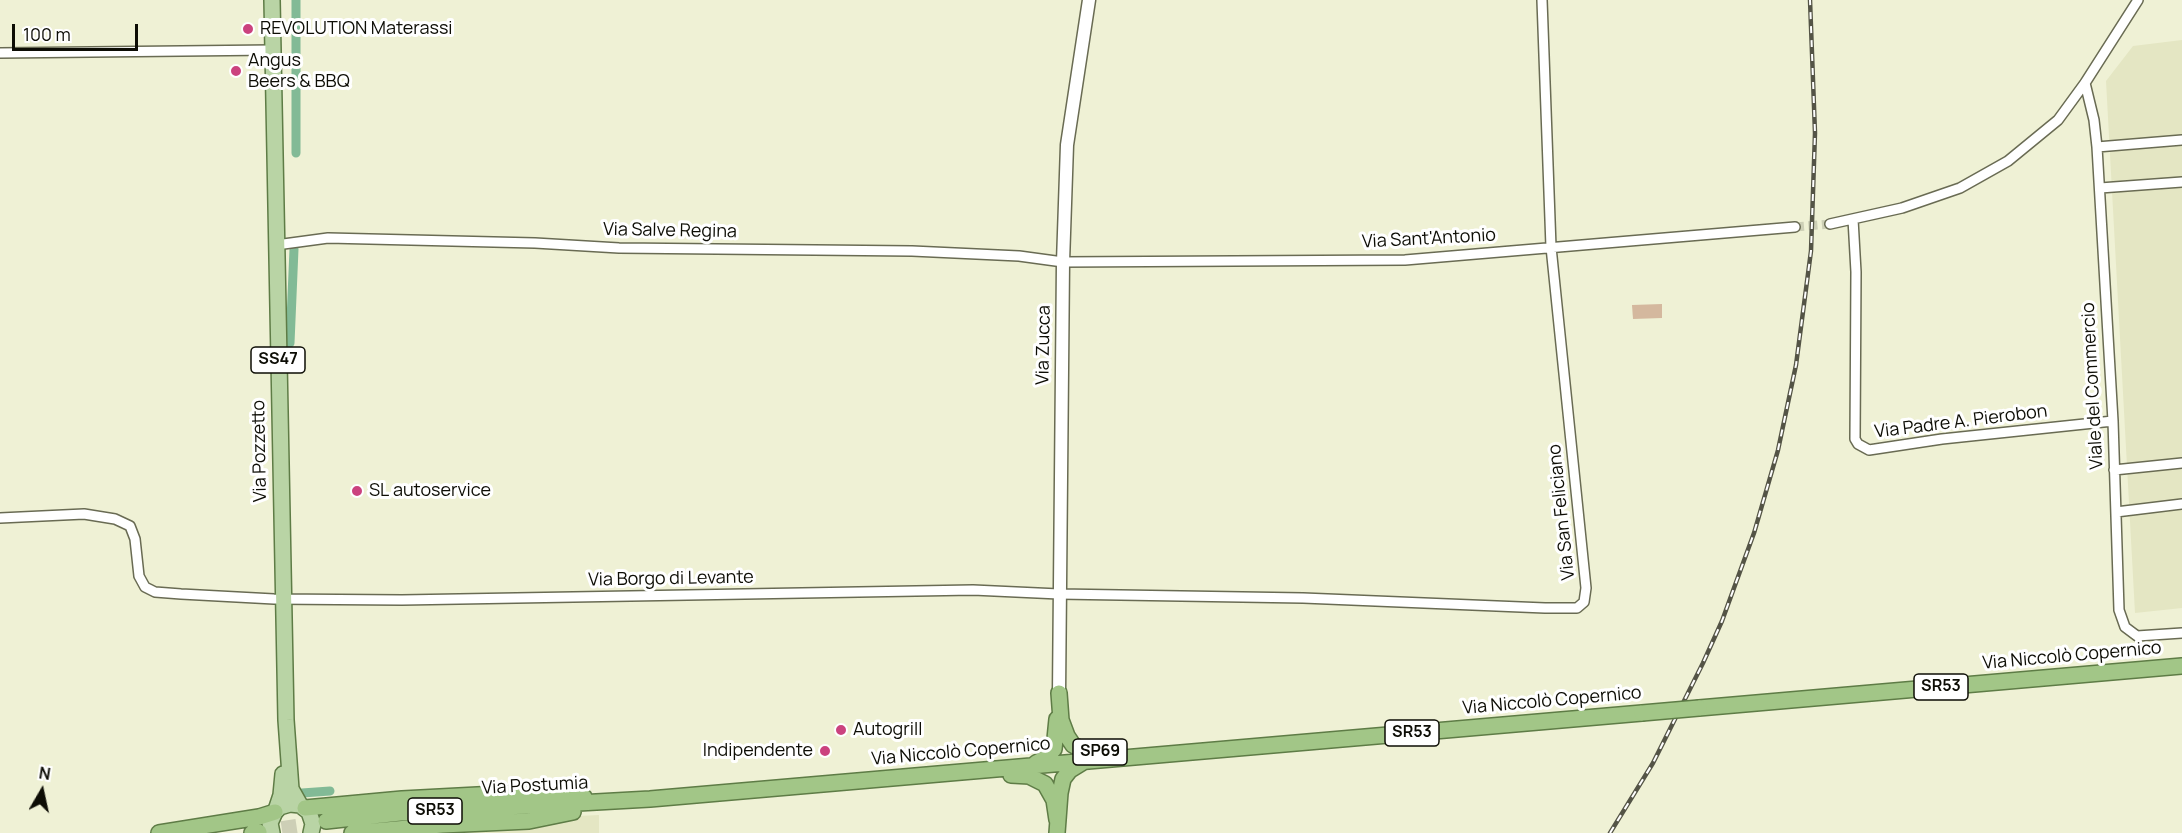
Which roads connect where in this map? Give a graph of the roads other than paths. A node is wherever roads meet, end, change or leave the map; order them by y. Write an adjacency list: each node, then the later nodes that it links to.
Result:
1 (272, 0): 5 (main road, Via Pozzetto / SS47)
2 (1089, 0): 17 (street, Via Zucca / SP69)
3 (1542, 0): 16 (street, Via San Feliciano)
4 (2138, 0): 7 (street)
5 (273, 50): 6 (street); 15 (main road, Via Pozzetto / SS47)
6 (0, 53)
7 (2085, 83): 9 (street, Viale del Commercio); 12 (street)
8 (2182, 140): 9 (street)
9 (2097, 147): 11 (street, Viale del Commercio)
10 (2182, 182): 11 (street)
11 (2100, 188): 18 (street, Viale del Commercio)
12 (1853, 219): 13 (street); 18 (street, Via Padre A. Pierobon)
13 (1830, 224)
14 (1795, 227): 16 (street, Via Sant'Antonio)
15 (276, 245): 17 (street, Via Salve Regina); 25 (main road, Via Pozzetto / SS47)
16 (1551, 247): 17 (street, Via Sant'Antonio); 24 (street, Via San Feliciano)
17 (1063, 262): 24 (street, Via Zucca / SP69)
18 (2113, 421): 20 (street, Viale del Commercio)
19 (2182, 463): 20 (street)
20 (2114, 470): 22 (street, Viale del Commercio)
21 (2182, 504): 22 (street)
22 (2116, 512): 26 (street, Viale del Commercio)
23 (0, 518): 25 (street, Via Borgo di Levante)
24 (1059, 594): 25 (street, Via Borgo di Levante); 28 (street, Via Zucca / SP69)
25 (283, 598): 29 (main road, Via Pozzetto / SS47)
26 (2182, 633)
27 (2182, 666): 30 (highway, Via Niccolò Copernico / SR53, bridge)
28 (1059, 693): 30 (highway, SP69); 32 (highway, SP69)
29 (286, 720): 36 (main road, Via Pozzetto / SS47); 37 (main road, Via Pozzetto / SS47)
30 (1183, 753): 31 (highway, Via Niccolò Copernico / SR53)
31 (1086, 761): 32 (highway, Via Niccolò Copernico / SR53); 39 (highway, SP69)
32 (1024, 766): 33 (highway, Via Niccolò Copernico / SR53)
33 (936, 774): 34 (highway, Via Niccolò Copernico / SR53); 39 (highway, SP69)
34 (675, 797): 35 (highway, Via Postumia / SR53)
35 (650, 799): 36 (highway); 38 (highway, Via Postumia / SR53); 43 (highway)
36 (302, 807): 37 (main road); 42 (main road, SS47)
37 (276, 811): 40 (main road, SS47); 41 (highway)
38 (326, 821)
39 (1057, 827)
40 (261, 832)
41 (159, 833)
42 (311, 833)
43 (352, 833)

